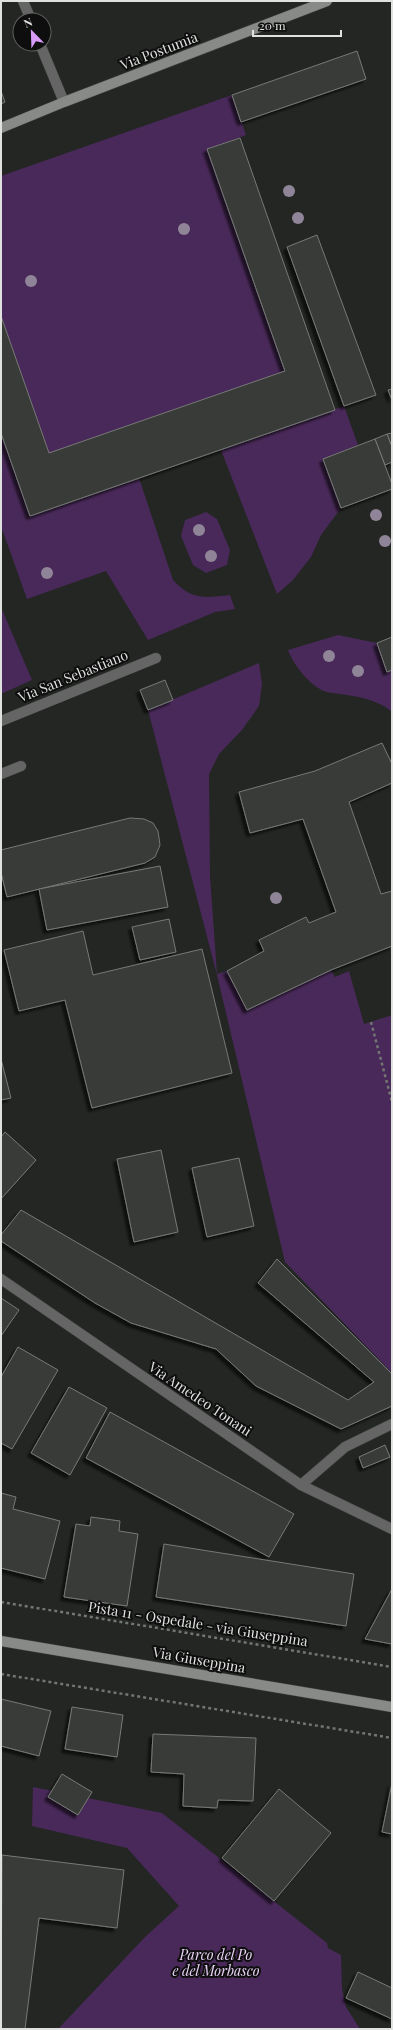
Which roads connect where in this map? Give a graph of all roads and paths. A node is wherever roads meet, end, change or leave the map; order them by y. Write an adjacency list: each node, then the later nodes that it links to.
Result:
1 (23, 1): 3 (street)
2 (327, 1): 5 (main road, Via Postumia)
3 (28, 12)
4 (43, 52): 5 (street)
5 (64, 102): 6 (main road, Via Postumia)
6 (1, 128)
7 (156, 658): 8 (street, Via San Sebastiano)
8 (1, 721)
9 (21, 766): 10 (street)
10 (1, 774)
11 (371, 1022): 12 (path)
12 (392, 1102)
13 (1, 1279): 15 (street, Via Amedeo Tonani)
14 (392, 1424): 15 (street)
15 (301, 1485): 16 (street, Via Amedeo Tonani)
16 (392, 1529)
17 (1, 1602): 19 (path, Pista 11 - Ospedale - via Giuseppina)
18 (1, 1641): 21 (main road, Via Giuseppina)
19 (392, 1667)
20 (1, 1674): 22 (path)
21 (392, 1708)
22 (392, 1738)

